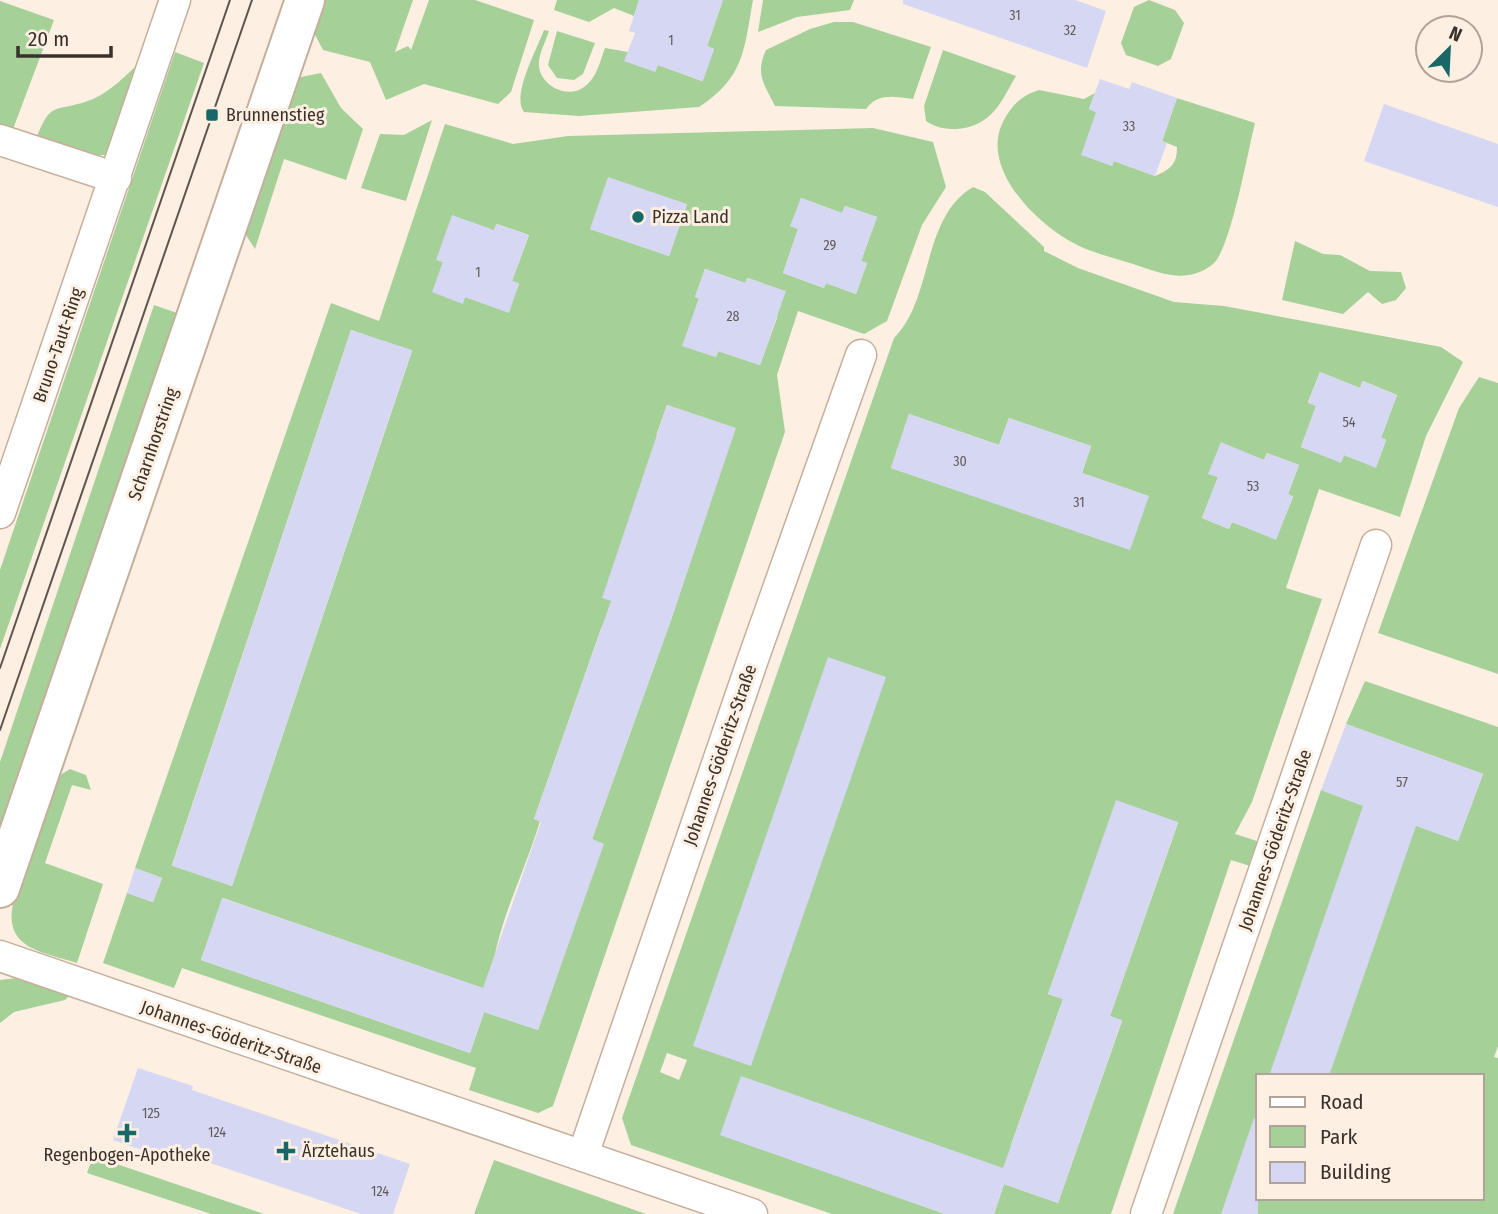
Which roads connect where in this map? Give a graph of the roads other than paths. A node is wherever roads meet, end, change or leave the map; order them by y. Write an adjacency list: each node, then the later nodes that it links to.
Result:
1 (175, 0): 4 (street, Bruno-Taut-Ring)
2 (305, 0): 8 (street, Scharnhorstring)
3 (0, 140): 4 (street)
4 (116, 178): 6 (street, Bruno-Taut-Ring)
5 (862, 355): 10 (street, Johannes-Göderitz-Straße)
6 (0, 513)
7 (1376, 545): 12 (street, Johannes-Göderitz-Straße)
8 (0, 888)
9 (0, 956): 10 (street, Johannes-Göderitz-Straße)
10 (583, 1155): 11 (street, Johannes-Göderitz-Straße)
11 (752, 1214)
12 (1146, 1214)

